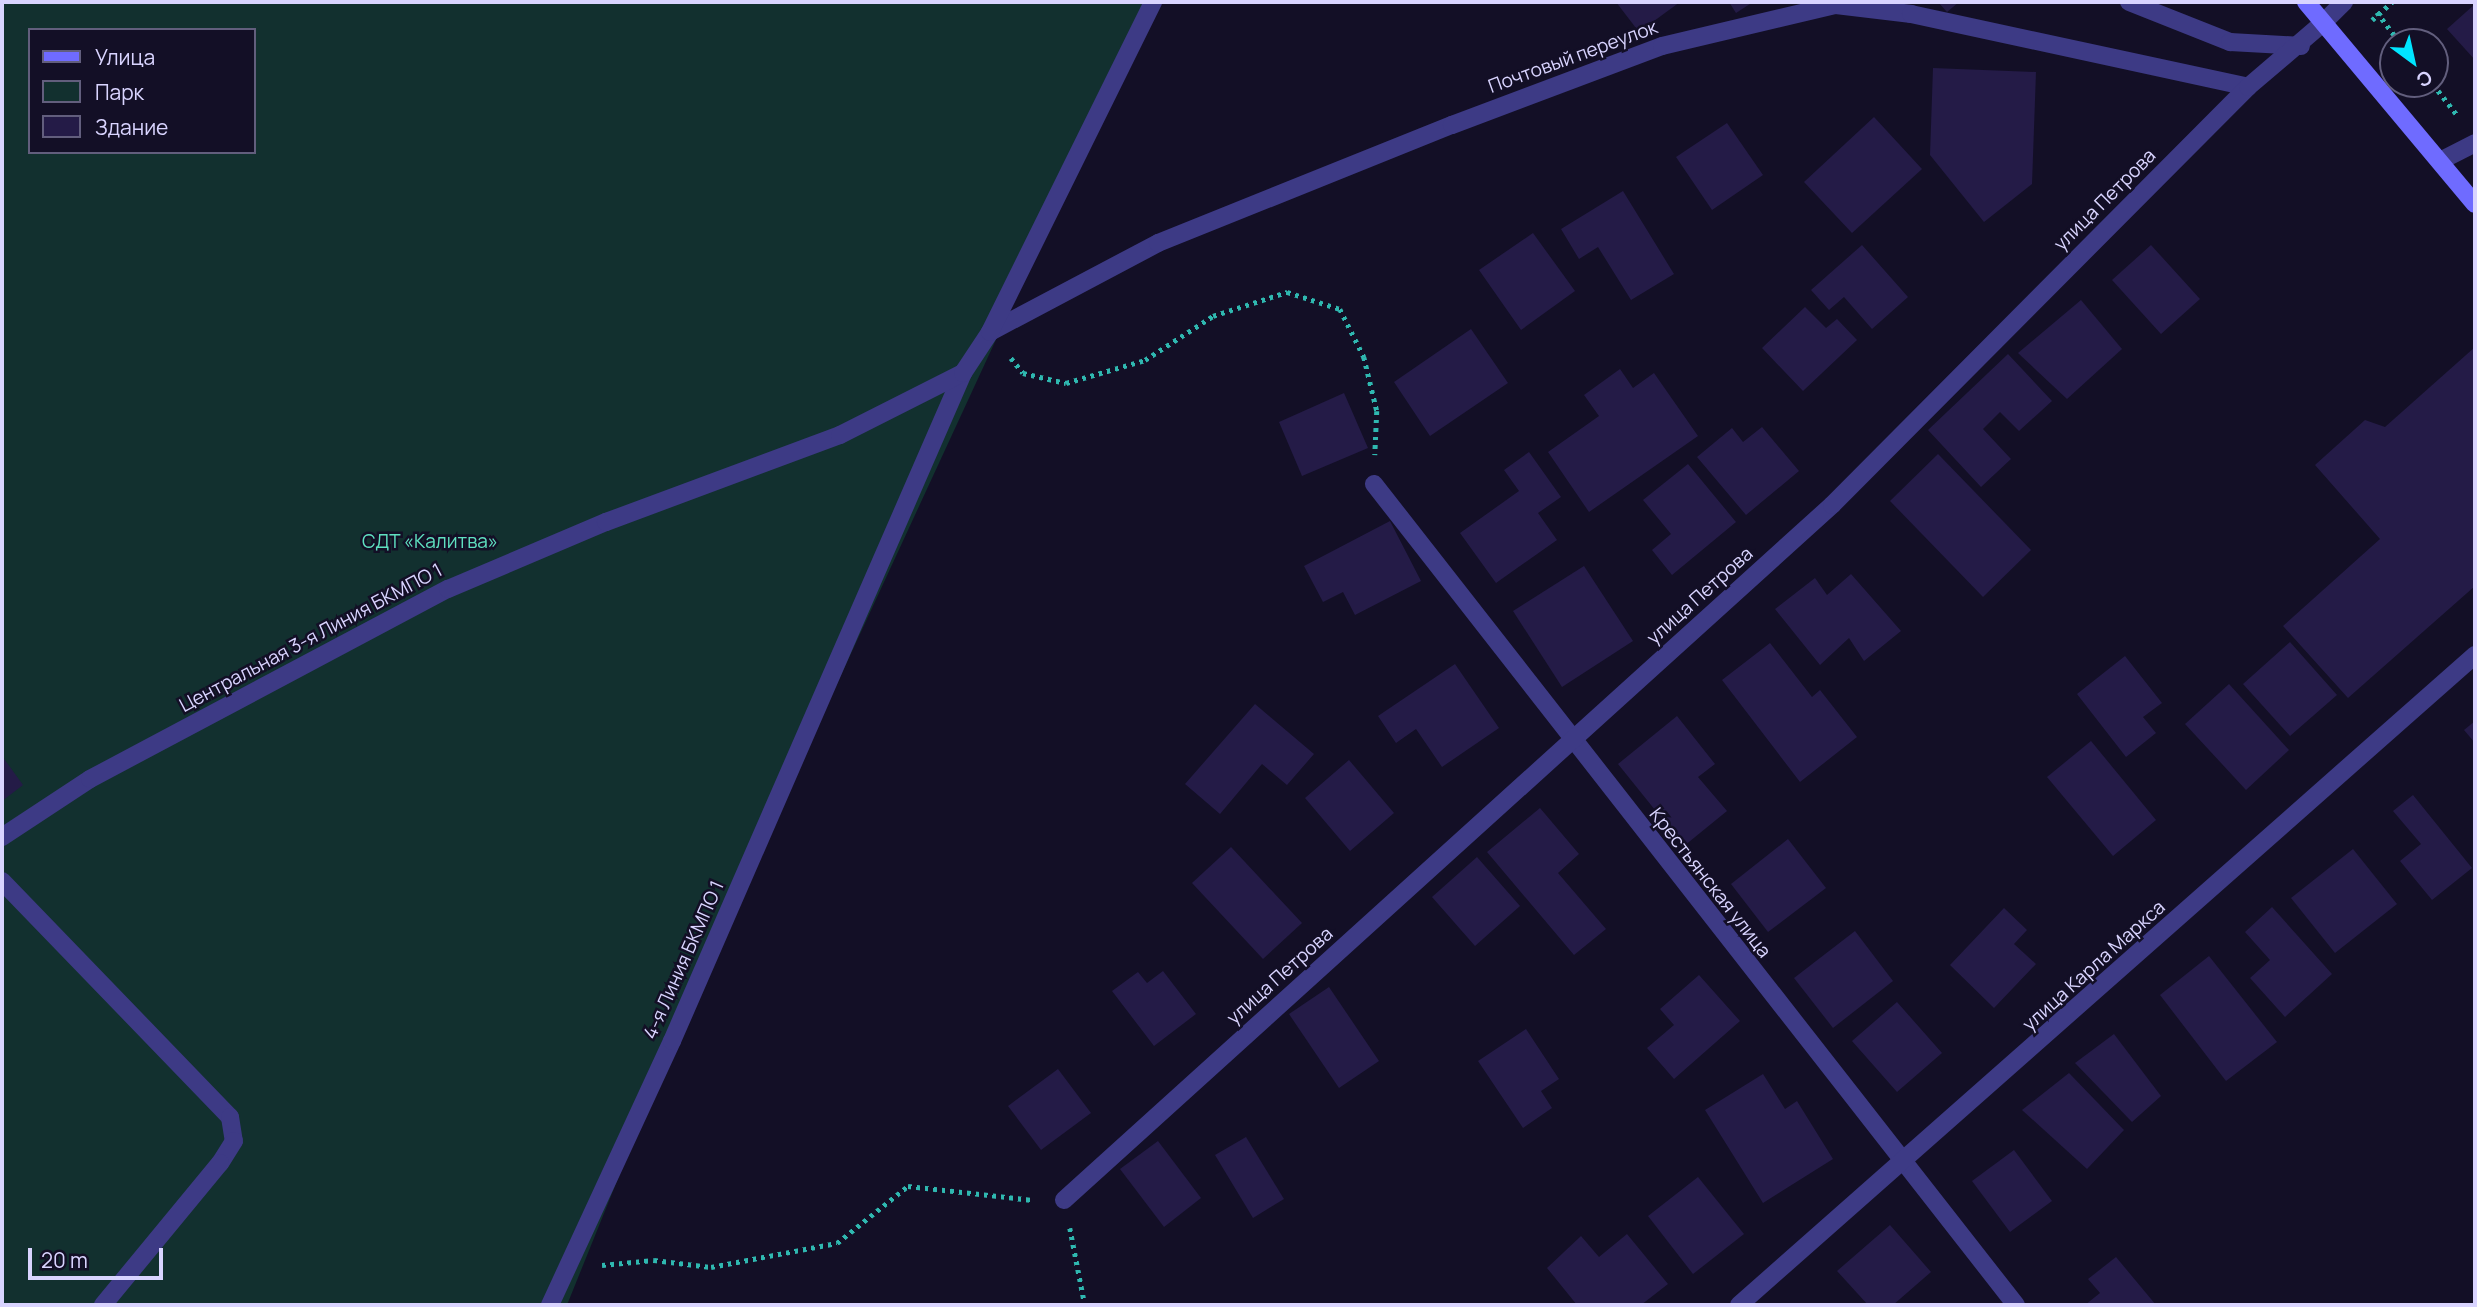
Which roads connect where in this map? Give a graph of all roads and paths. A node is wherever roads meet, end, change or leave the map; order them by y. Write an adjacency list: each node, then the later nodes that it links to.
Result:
1 (1153, 2): 15 (street, 4-я Линия БКМПО 1)
2 (2129, 2): 9 (street)
3 (2306, 2): 7 (main road)
4 (2344, 2): 7 (street, улица Петрова)
5 (1907, 8): 10 (street, Почтовый переулок); 15 (street, Почтовый переулок)
6 (2373, 8): 8 (path)
7 (2323, 23): 9 (street, улица Петрова); 13 (main road)
8 (2389, 28)
9 (2301, 46): 10 (street, улица Петрова)
10 (2248, 87): 20 (street, улица Петрова)
11 (2443, 98): 12 (path)
12 (2471, 136): 13 (street)
13 (2440, 161): 14 (main road)
14 (2475, 204)
15 (990, 332): 16 (street, 4-я Линия БКМПО 1)
16 (962, 373): 21 (street, Центральная 3-я Линия БКМПО 1); 25 (street, 4-я Линия БКМПО 1)
17 (1023, 373): 18 (path)
18 (1374, 484): 20 (street, Крестьянская улица)
19 (2475, 655): 23 (street, улица Карла Маркса)
20 (1572, 741): 23 (street, Крестьянская улица); 24 (street, улица Петрова)
21 (2, 837)
22 (2, 881): 26 (street)
23 (1905, 1163): 29 (street, улица Карла Маркса); 30 (street, Крестьянская улица)
24 (1064, 1200): 25 (path); 28 (path)
25 (567, 1269): 27 (street, 4-я Линия БКМПО 1)
26 (103, 1305)
27 (550, 1305)
28 (1085, 1305)
29 (1739, 1305)
30 (2016, 1305)

